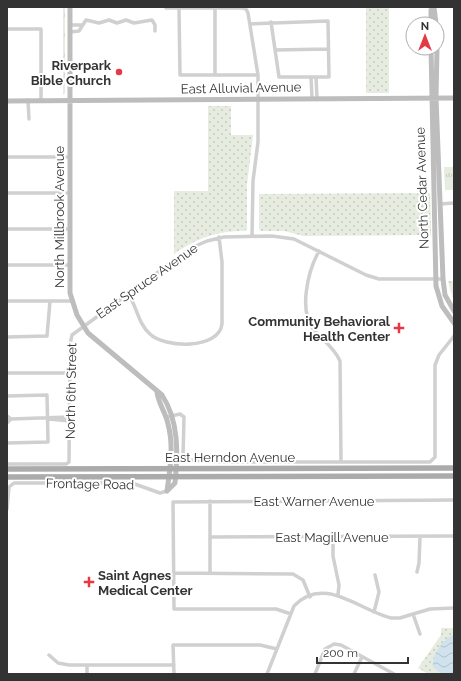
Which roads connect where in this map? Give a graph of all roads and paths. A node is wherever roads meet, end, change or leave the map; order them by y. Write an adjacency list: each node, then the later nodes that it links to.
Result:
1 (70, 7): 7 (main road, North Millbrook Avenue)
2 (166, 8): 3 (street)
3 (179, 8): 4 (street); 16 (street)
4 (215, 8): 6 (street); 16 (street)
5 (271, 22): 6 (street); 12 (street); 13 (street)
6 (250, 24): 17 (street)
7 (70, 25): 8 (street); 11 (main road, North Millbrook Avenue)
8 (83, 25): 10 (street); 11 (street)
9 (7, 29): 25 (street)
10 (155, 31)
11 (70, 32): 26 (main road, North Millbrook Avenue)
12 (328, 49): 13 (street); 19 (street)
13 (275, 50): 18 (street)
14 (431, 56): 21 (main road, North Cedar Avenue)
15 (437, 56): 21 (main road, North Cedar Avenue)
16 (215, 75): 17 (street)
17 (258, 75): 23 (street)
18 (311, 77): 19 (street); 20 (street)
19 (316, 77): 20 (street)
20 (314, 98): 21 (main road, East Alluvial Avenue); 23 (main road, East Alluvial Avenue)
21 (434, 98): 22 (main road, East Alluvial Avenue); 31 (main road, North Cedar Avenue); 34 (main road, North Cedar Avenue)
22 (454, 98)
23 (258, 99): 26 (main road, East Alluvial Avenue); 38 (street)
24 (28, 100): 25 (main road, East Alluvial Avenue); 27 (main road, East Alluvial Avenue); 28 (street)
25 (42, 100): 26 (main road, East Alluvial Avenue)
26 (70, 100): 30 (main road, North Millbrook Avenue)
27 (7, 101)
28 (29, 119)
29 (7, 157): 30 (street)
30 (70, 157): 33 (main road, North Millbrook Avenue)
31 (433, 177): 34 (main road); 44 (main road, North Cedar Avenue)
32 (7, 193): 33 (street)
33 (70, 193): 37 (main road, North Millbrook Avenue)
34 (440, 204): 35 (street); 43 (main road, North Cedar Avenue)
35 (454, 204)
36 (7, 229): 37 (street)
37 (70, 229): 41 (main road, North Millbrook Avenue)
38 (252, 236): 39 (street, East Spruce Avenue); 40 (street, East Spruce Avenue)
39 (219, 237): 45 (street, East Spruce Avenue); 45 (street)
40 (319, 251): 44 (street, East Spruce Avenue); 64 (street)
41 (70, 264): 42 (street); 48 (main road, North Millbrook Avenue)
42 (7, 265)
43 (442, 279): 44 (street, East Spruce Avenue); 49 (main road, North Cedar Avenue)
44 (435, 280): 50 (main road, North Cedar Avenue)
45 (128, 294): 51 (street, East Spruce Avenue)
46 (7, 301): 47 (street)
47 (50, 301): 48 (street); 53 (street)
48 (72, 301): 51 (main road, North Millbrook Avenue)
49 (454, 311)
50 (454, 323)
51 (83, 326): 55 (street, North 6th Street); 58 (main road, North Millbrook Avenue)
52 (454, 336): 64 (street)
53 (7, 337)
54 (7, 373): 55 (street)
55 (70, 373): 61 (street, North 6th Street)
56 (7, 396): 60 (street)
57 (7, 416): 59 (street)
58 (169, 416): 64 (street); 66 (main road, North Millbrook Avenue)
59 (11, 419): 60 (street); 62 (street)
60 (48, 419): 61 (street); 63 (street)
61 (70, 419): 65 (street, North 6th Street)
62 (7, 423)
63 (7, 442)
64 (341, 462)
65 (7, 464)
66 (173, 468): 67 (main road, East Herndon Avenue); 68 (main road, East Herndon Avenue); 71 (main road, North Millbrook Avenue)
67 (454, 468)
68 (7, 469)
69 (454, 476): 71 (main road, East Herndon Avenue)
70 (7, 477): 71 (main road, East Herndon Avenue)
71 (172, 477): 72 (main road, North Millbrook Avenue)
72 (167, 491): 75 (street, Frontage Road)
73 (454, 500): 74 (street, East Warner Avenue)
74 (210, 501): 77 (street); 81 (street, East Warner Avenue)
75 (7, 509)
76 (454, 536): 79 (street, East Magill Avenue)
77 (210, 537): 78 (street, East Magill Avenue); 82 (street)
78 (333, 537): 79 (street, East Magill Avenue); 84 (street)
79 (420, 537): 80 (street)
80 (417, 572)
81 (173, 573): 82 (street); 88 (street)
82 (210, 573): 85 (street)
83 (375, 575): 87 (street)
84 (338, 595): 85 (street); 87 (street)
85 (310, 596): 88 (street)
86 (454, 608): 89 (street)
87 (374, 612): 89 (street)
88 (290, 614): 91 (street)
89 (413, 614): 90 (street)
90 (420, 634)
91 (277, 649): 95 (street); 98 (street)
92 (49, 655): 94 (street)
93 (362, 657): 99 (street); 100 (street); 101 (street)
94 (87, 665): 95 (street); 96 (street)
95 (174, 665): 97 (street)
96 (87, 674)
97 (174, 674)
98 (267, 674)
99 (315, 674)
100 (354, 674)
101 (394, 674)

